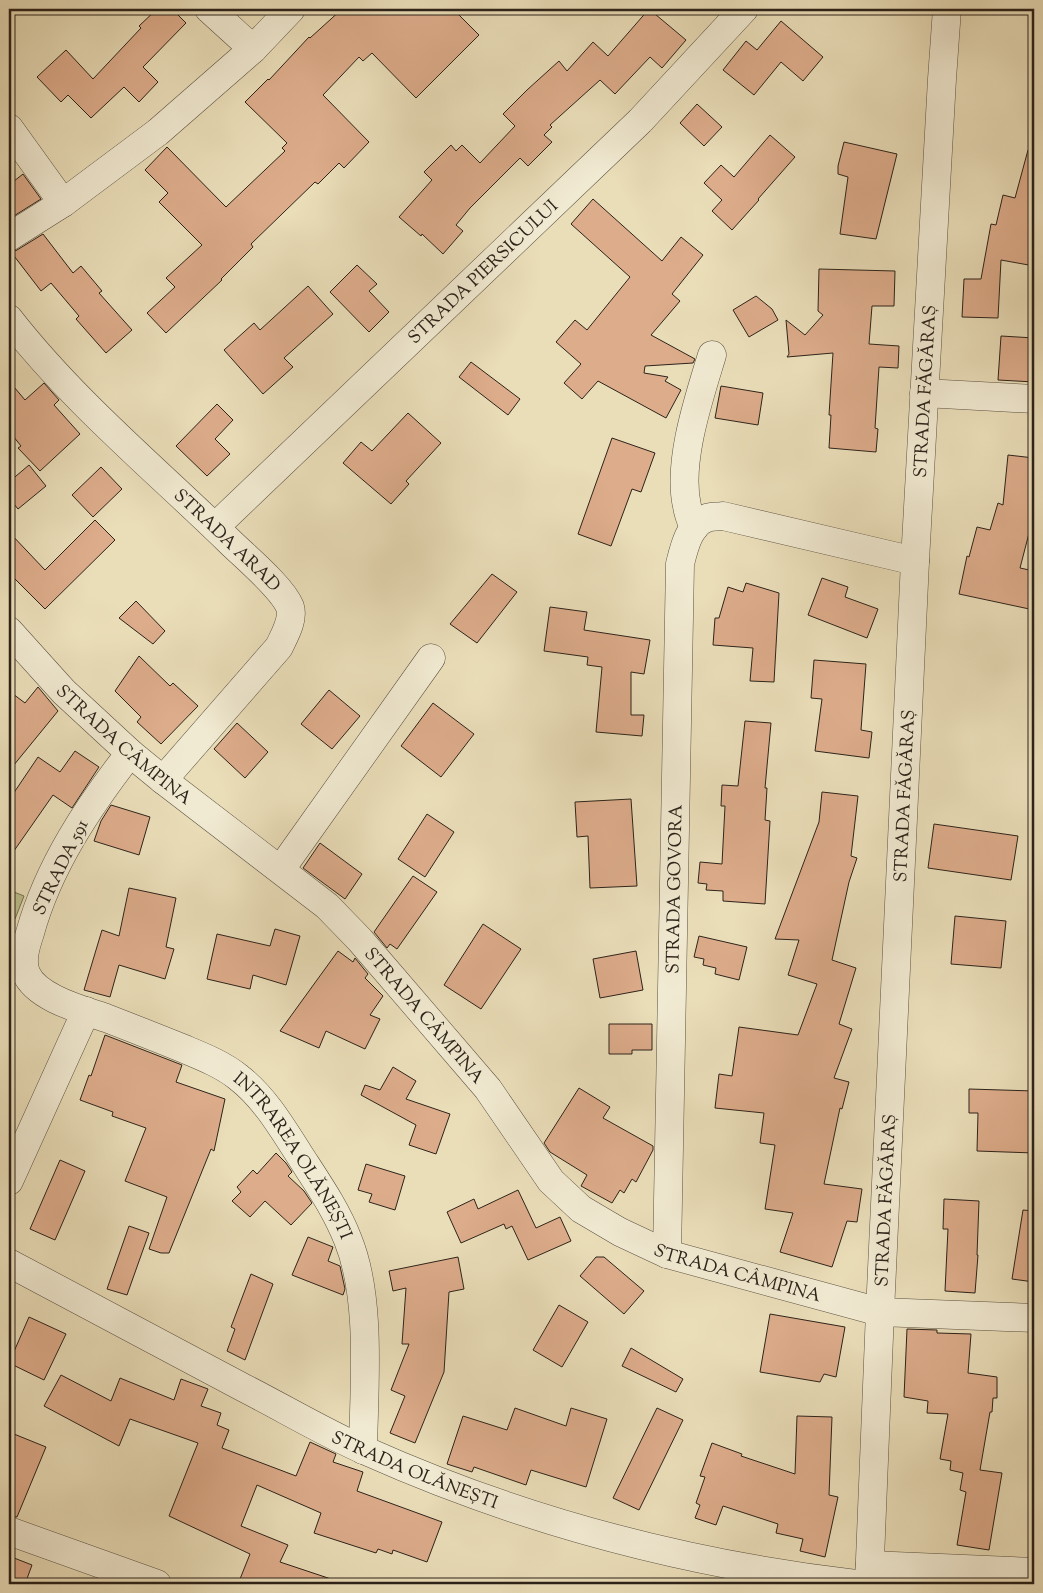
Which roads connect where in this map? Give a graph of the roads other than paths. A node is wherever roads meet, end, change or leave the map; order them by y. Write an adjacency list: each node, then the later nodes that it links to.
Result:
1 (209, 9): 5 (street)
2 (291, 9): 5 (street)
3 (744, 9): 13 (street, STRADA PIERSICULUI)
4 (947, 9): 11 (street, STRADA FĂGĂRAȘ)
5 (253, 49): 7 (street)
6 (9, 128): 7 (street)
7 (63, 203): 8 (street)
8 (9, 237)
9 (9, 319): 13 (street, STRADA ARAD)
10 (712, 355): 14 (street)
11 (924, 393): 12 (street); 15 (street, STRADA FĂGĂRAȘ)
12 (1034, 399)
13 (215, 527): 19 (street, STRADA ARAD)
14 (694, 528): 15 (street); 24 (street, STRADA GOVORA)
15 (915, 561): 26 (street, STRADA FĂGĂRAȘ)
16 (9, 631): 18 (street, STRADA CÂMPINA)
17 (431, 658): 20 (street)
18 (130, 753): 19 (street, STRADA CÂMPINA); 21 (street, STRADA 591)
19 (162, 780): 20 (street, STRADA CÂMPINA)
20 (281, 869): 24 (street, STRADA CÂMPINA)
21 (39, 989): 22 (street, INTRAREA OLĂNEȘTI)
22 (86, 1011): 23 (street); 28 (street, INTRAREA OLĂNEȘTI)
23 (9, 1181)
24 (667, 1254): 26 (street, STRADA CÂMPINA)
25 (9, 1263): 28 (street, STRADA OLĂNEȘTI)
26 (880, 1312): 27 (street, STRADA CÂMPINA); 31 (street, STRADA FĂGĂRAȘ)
27 (1034, 1318)
28 (363, 1450): 31 (street, STRADA OLĂNEȘTI)
29 (9, 1531): 32 (street)
30 (1034, 1572): 31 (street, STRADA OLĂNEȘTI)
31 (865, 1578)
32 (157, 1584)

